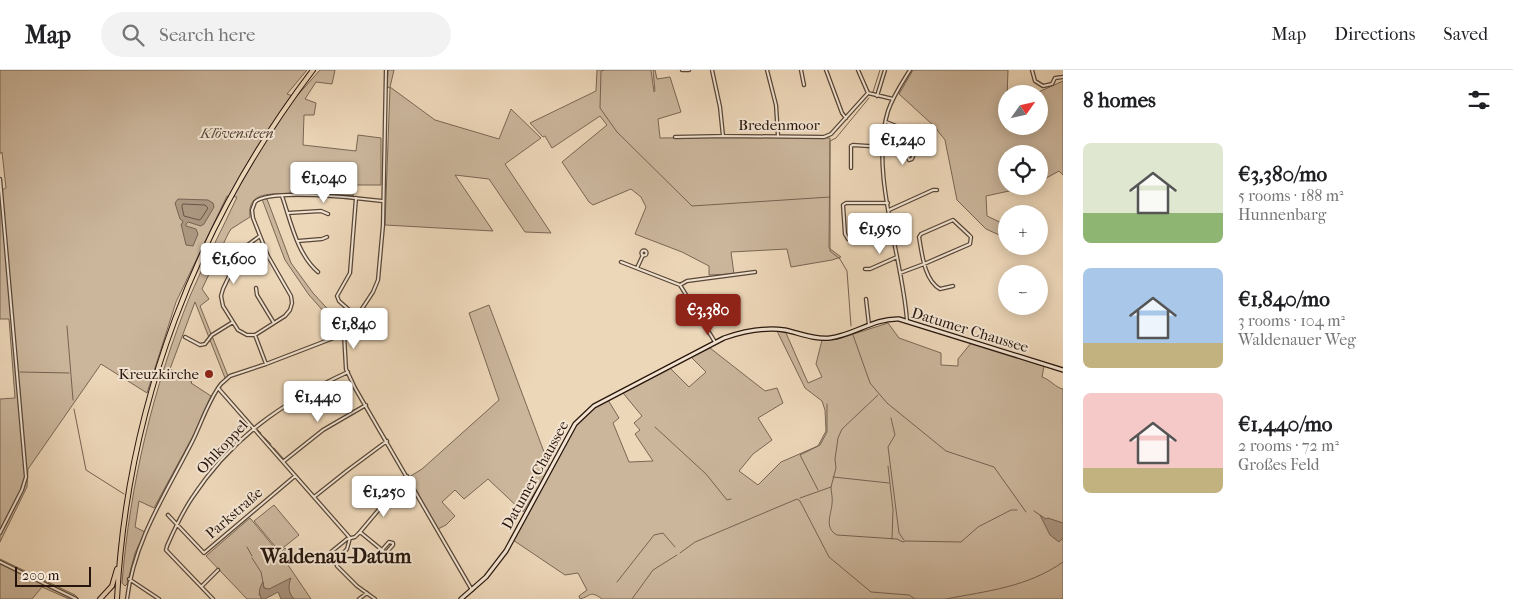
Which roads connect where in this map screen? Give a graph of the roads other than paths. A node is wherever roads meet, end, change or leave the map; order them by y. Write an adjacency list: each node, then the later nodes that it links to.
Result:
1 (313, 70): 78 (main road)
2 (386, 70): 30 (street)
3 (682, 70): 4 (street)
4 (689, 70)
5 (712, 70): 20 (street)
6 (767, 70): 21 (street)
7 (801, 70): 14 (street)
8 (826, 70): 18 (street)
9 (858, 70): 15 (street)
10 (885, 70): 16 (street)
11 (910, 70): 17 (street)
12 (1032, 70): 13 (street)
13 (1063, 77)
14 (804, 85)
15 (868, 93): 16 (street); 18 (street, Bredenmoor)
16 (877, 96): 17 (street)
17 (893, 100): 19 (street)
18 (846, 118): 21 (street, Bredenmoor)
19 (886, 122): 23 (street); 24 (street)
20 (723, 136): 21 (street, Bredenmoor); 22 (street, Bredenmoor)
21 (778, 136)
22 (675, 137)
23 (883, 147): 25 (street); 31 (street)
24 (916, 151)
25 (851, 168)
26 (0, 179): 75 (street)
27 (937, 190): 32 (street)
28 (282, 196): 29 (street); 33 (street); 35 (street)
29 (356, 198): 30 (street); 52 (street)
30 (383, 201): 52 (street)
31 (888, 203): 32 (street); 37 (street)
32 (889, 210): 40 (street)
33 (288, 213): 34 (street); 38 (street)
34 (328, 214)
35 (260, 236): 54 (street); 55 (street)
36 (327, 237): 38 (street)
37 (848, 239)
38 (298, 241): 45 (street)
39 (643, 255): 43 (street)
40 (897, 257): 44 (street); 47 (street)
41 (621, 262): 43 (street)
42 (924, 264): 42 (street); 47 (street); 49 (street)
43 (637, 268): 48 (street)
44 (865, 268)
45 (318, 272)
46 (755, 272): 48 (street)
47 (900, 273): 53 (street)
48 (680, 285): 60 (street)
49 (953, 286)
50 (256, 288): 55 (street)
51 (866, 299): 56 (street)
52 (357, 316): 57 (street)
53 (907, 321): 56 (street, Datumer Chaussee); 62 (street, Datumer Chaussee)
54 (233, 322): 58 (street); 59 (street)
55 (274, 323): 58 (street)
56 (869, 325): 60 (street, Datumer Chaussee)
57 (344, 334): 61 (street); 63 (street)
58 (255, 335): 61 (street)
59 (185, 337)
60 (715, 342): 86 (street, Datumer Chaussee)
61 (266, 364): 64 (street)
62 (1063, 370)
63 (348, 372): 65 (street); 66 (street, Ohlkoppel)
64 (218, 388): 66 (street); 84 (street)
65 (366, 405): 67 (street); 68 (street)
66 (254, 428): 68 (street); 73 (street, Ohlkoppel)
67 (387, 441): 70 (street); 71 (street)
68 (284, 461): 69 (street)
69 (296, 475): 71 (street); 73 (street, Parkstraße)
70 (407, 476): 74 (street); 86 (street)
71 (314, 497): 76 (street)
72 (168, 515): 73 (street, Parkstraße)
73 (177, 525): 85 (street, Ohlkoppel)
74 (360, 532): 76 (street); 77 (street)
75 (0, 533)
76 (350, 538): 79 (street); 80 (street)
77 (382, 550): 77 (street)
78 (120, 560): 89 (main road); 90 (main road)
79 (333, 560): 80 (street); 82 (street)
80 (337, 560): 82 (street)
81 (0, 562): 88 (street)
82 (337, 565): 87 (street)
83 (218, 570): 85 (street)
84 (129, 579): 91 (street); 92 (street)
85 (201, 586): 93 (street)
86 (472, 590): 96 (street, Datumer Chaussee)
87 (366, 593): 94 (street); 95 (street)
88 (76, 599)
89 (100, 599)
90 (117, 599)
91 (127, 599)
92 (159, 599)
93 (213, 599)
94 (359, 599)
95 (375, 599)
96 (460, 599)

